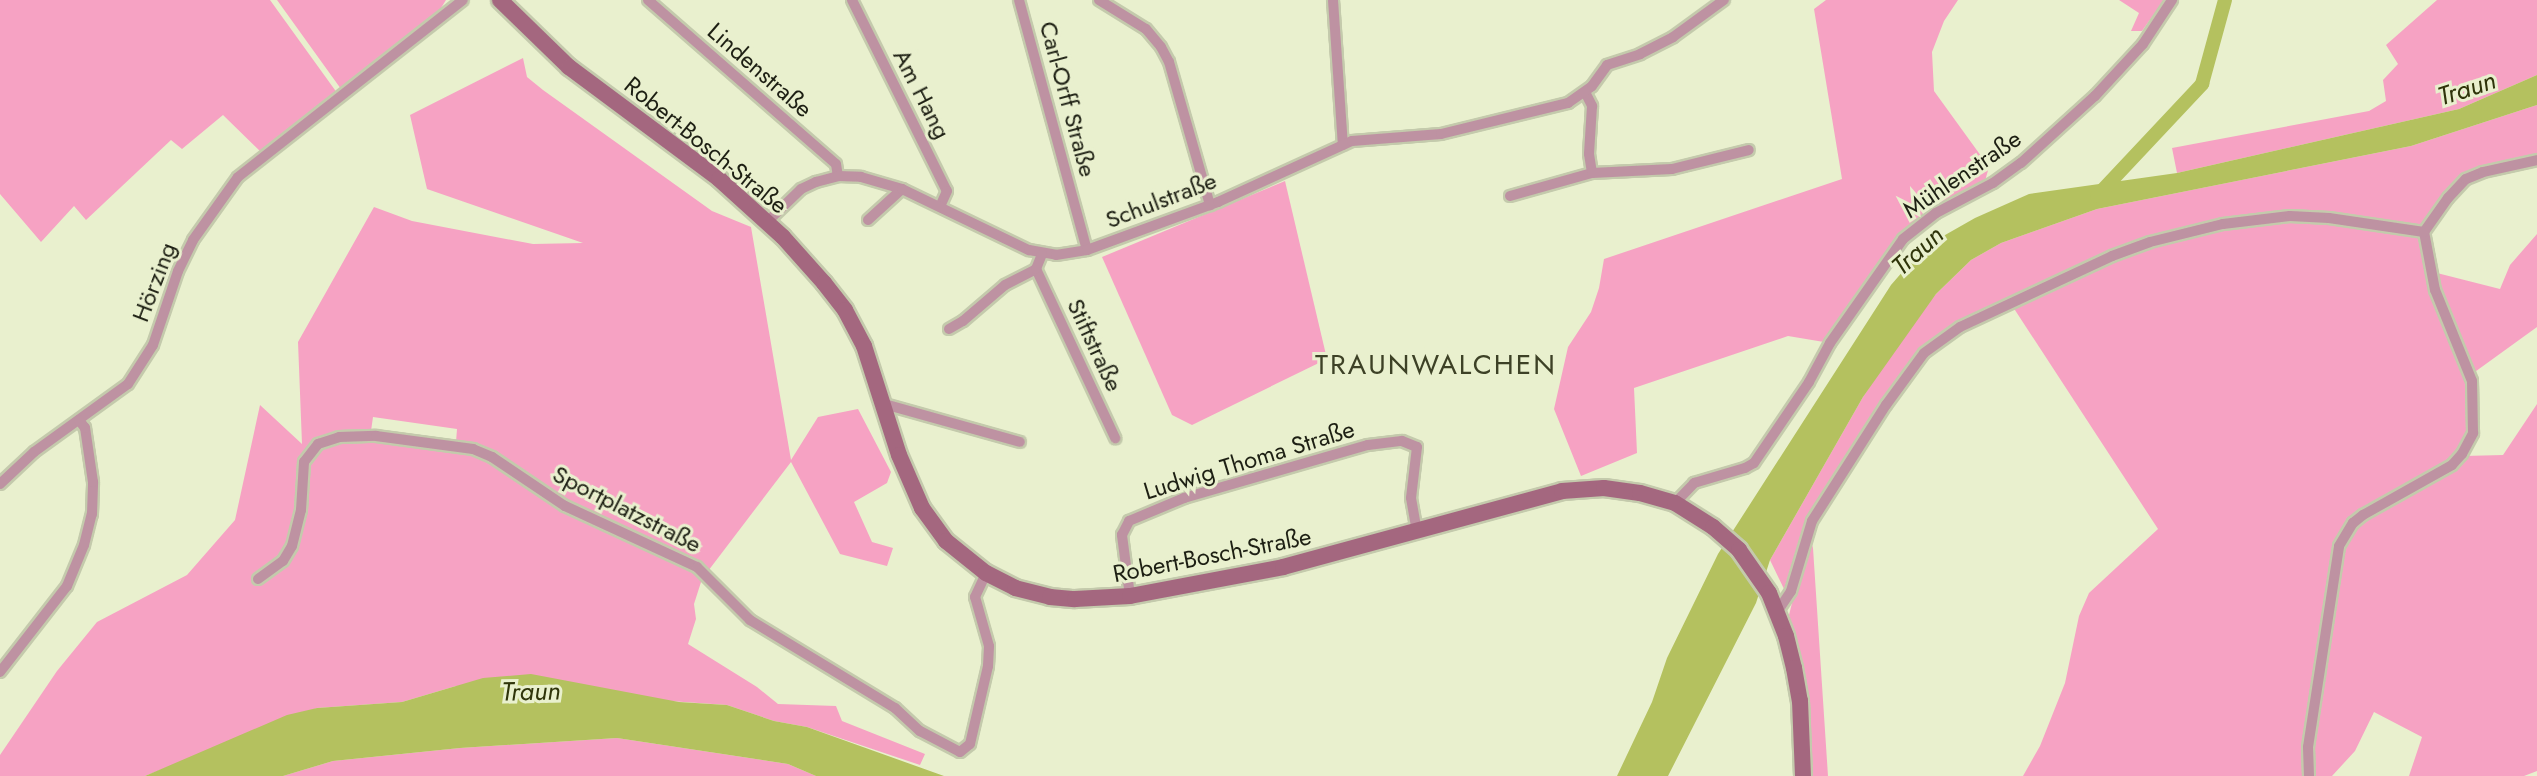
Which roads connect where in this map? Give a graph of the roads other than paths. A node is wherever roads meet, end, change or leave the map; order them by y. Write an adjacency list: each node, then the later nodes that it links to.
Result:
1 (463, 0): 28 (street, Hörzing)
2 (500, 0): 21 (main road, Robert-Bosch-Straße)
3 (648, 0): 15 (street, Lindenstraße)
4 (852, 0): 19 (street, Am Hang)
5 (1019, 0): 23 (street, Carl-Orff Straße)
6 (1099, 0): 18 (street)
7 (1333, 0): 11 (street)
8 (1724, 0): 10 (street)
9 (2172, 0): 32 (street, Mühlenstraße)
10 (1585, 92): 11 (street, Schulstraße); 14 (street)
11 (1343, 145): 18 (street, Schulstraße)
12 (1749, 149): 14 (street)
13 (2537, 160): 22 (street)
14 (1592, 173): 17 (street)
15 (838, 176): 16 (street, Schulstraße); 21 (street, Schulstraße)
16 (902, 189): 19 (street, Schulstraße); 20 (street)
17 (1510, 196)
18 (1210, 205): 23 (street, Schulstraße)
19 (940, 207): 24 (street, Schulstraße)
20 (868, 220)
21 (767, 222): 27 (main road, Robert-Bosch-Straße)
22 (2424, 232): 37 (street); 40 (street)
23 (1087, 250): 24 (street, Schulstraße)
24 (1042, 254): 25 (street)
25 (1037, 270): 26 (street); 29 (street, Stiftstraße)
26 (949, 329)
27 (884, 404): 30 (street); 34 (main road, Robert-Bosch-Straße)
28 (79, 420): 31 (street, Hörzing); 38 (street)
29 (1115, 438)
30 (1020, 442)
31 (0, 483)
32 (1675, 503): 33 (main road, Robert-Bosch-Straße); 37 (main road, Robert-Bosch-Straße)
33 (1417, 532): 36 (main road, Robert-Bosch-Straße); 36 (street, Ludwig Thoma Straße)
34 (986, 573): 35 (street, Sportplatzstraße); 36 (main road, Robert-Bosch-Straße)
35 (258, 579)
36 (1130, 596)
37 (1777, 612): 39 (main road, Robert-Bosch-Straße)
38 (0, 672)
39 (1803, 776)
40 (2309, 776)

